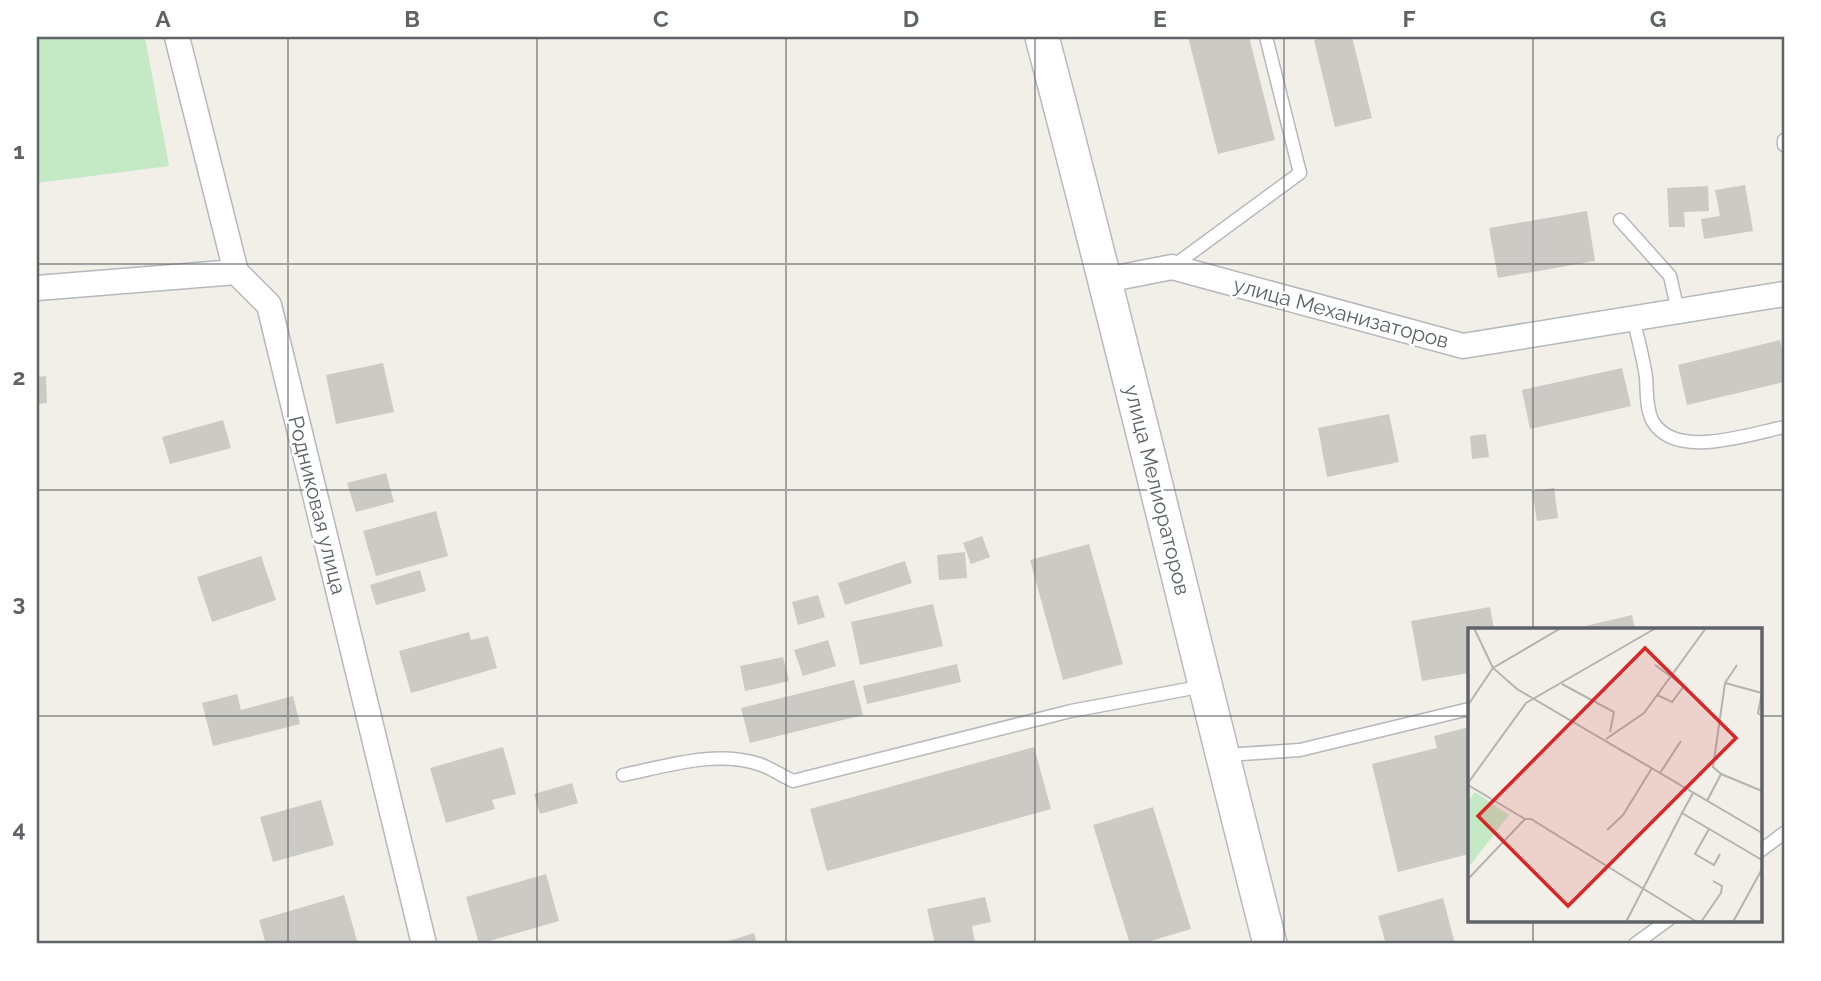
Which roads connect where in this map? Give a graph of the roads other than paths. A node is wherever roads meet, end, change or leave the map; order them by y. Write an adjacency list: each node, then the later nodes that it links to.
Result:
1 (177, 37): 6 (street)
2 (1042, 37): 7 (street, улица Мелиораторов)
3 (1266, 37): 5 (lane)
4 (1620, 220): 10 (lane)
5 (1172, 267): 7 (street, улица Механизаторов); 11 (street, улица Механизаторов)
6 (236, 272): 8 (street); 20 (street, Родниковая улица)
7 (1106, 280): 13 (street, улица Мелиораторов)
8 (37, 288)
9 (1784, 294): 10 (street, улица Механизаторов)
10 (1678, 312): 11 (street, улица Механизаторов)
11 (1633, 318): 12 (lane)
12 (1784, 427)
13 (1204, 686): 15 (street, улица Мелиораторов); 16 (lane)
14 (1468, 709): 15 (lane)
15 (1222, 756): 21 (street, улица Мелиораторов)
16 (623, 775)
17 (1784, 833): 18 (lane)
18 (1762, 850)
19 (1665, 922): 22 (lane)
20 (424, 944)
21 (1270, 944)
22 (1635, 944)

